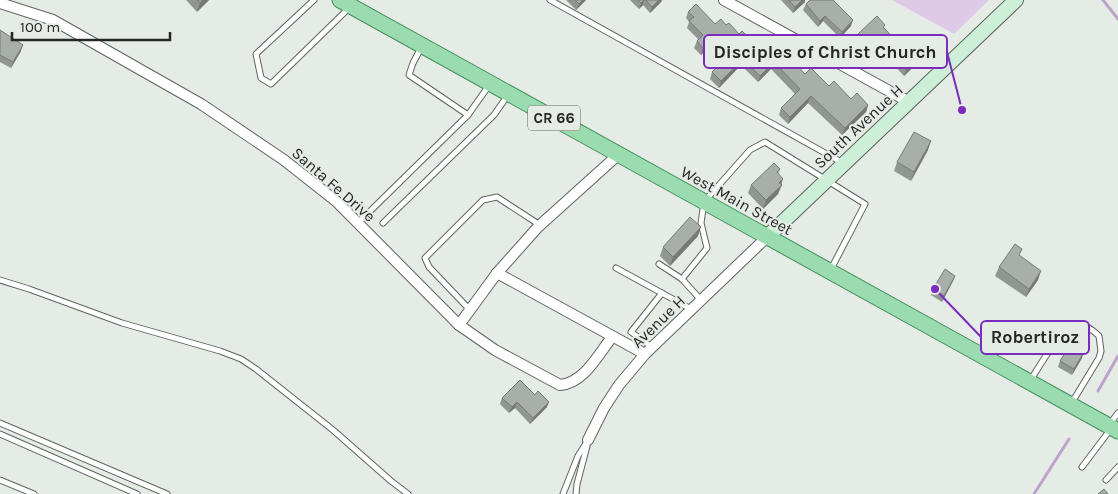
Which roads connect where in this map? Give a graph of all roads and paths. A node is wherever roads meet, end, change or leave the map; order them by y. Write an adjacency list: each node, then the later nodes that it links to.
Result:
1 (314, 0): 6 (lane)
2 (550, 0): 13 (lane)
3 (724, 0): 10 (street)
4 (1016, 0): 10 (street, South Avenue H)
5 (0, 3): 16 (street, Santa Fe Drive)
6 (346, 3): 7 (main road, West Main Street / CR 66)
7 (422, 45): 8 (main road, West Main Street / CR 66); 11 (lane)
8 (491, 84): 9 (main road, West Main Street / CR 66); 11 (lane)
9 (509, 94): 12 (main road, West Main Street / CR 66); 17 (lane)
10 (909, 102): 13 (street, South Avenue H)
11 (468, 115): 16 (lane)
12 (619, 154): 15 (main road, West Main Street / CR 66); 18 (street)
13 (843, 163): 14 (street, South Avenue H)
14 (825, 180): 15 (lane); 19 (street, South Avenue H); 22 (lane)
15 (704, 202): 19 (main road, West Main Street / CR 66); 24 (lane)
16 (358, 223): 30 (street, Santa Fe Drive)
17 (383, 223)
18 (540, 225): 23 (street); 29 (lane)
19 (767, 236): 22 (main road, West Main Street / CR 66); 27 (street, Avenue H)
20 (659, 264): 24 (lane)
21 (616, 268): 26 (lane)
22 (830, 271): 33 (main road, West Main Street / CR 66)
23 (498, 273): 29 (street); 31 (street)
24 (682, 279): 27 (lane)
25 (0, 280): 47 (lane)
26 (662, 293): 28 (lane); 32 (lane)
27 (701, 300): 28 (street, Avenue H)
28 (692, 309): 32 (street, Avenue H)
29 (470, 310): 30 (street)
30 (459, 325): 31 (street, Santa Fe Drive)
31 (612, 337): 32 (street)
32 (648, 351): 39 (street, Avenue H)
33 (1030, 382): 34 (main road, West Main Street / CR 66); 34 (lane)
34 (1071, 405): 37 (main road, West Main Street / CR 66)
35 (1118, 413): 37 (lane)
36 (0, 423): 46 (lane)
37 (1113, 428): 40 (lane)
38 (0, 434): 45 (lane)
39 (588, 440): 48 (lane); 49 (lane)
40 (1082, 466)
41 (1118, 467): 43 (lane)
42 (0, 480): 44 (lane)
43 (1106, 480)
44 (34, 494)
45 (137, 494)
46 (167, 494)
47 (408, 494)
48 (563, 494)
49 (576, 494)

